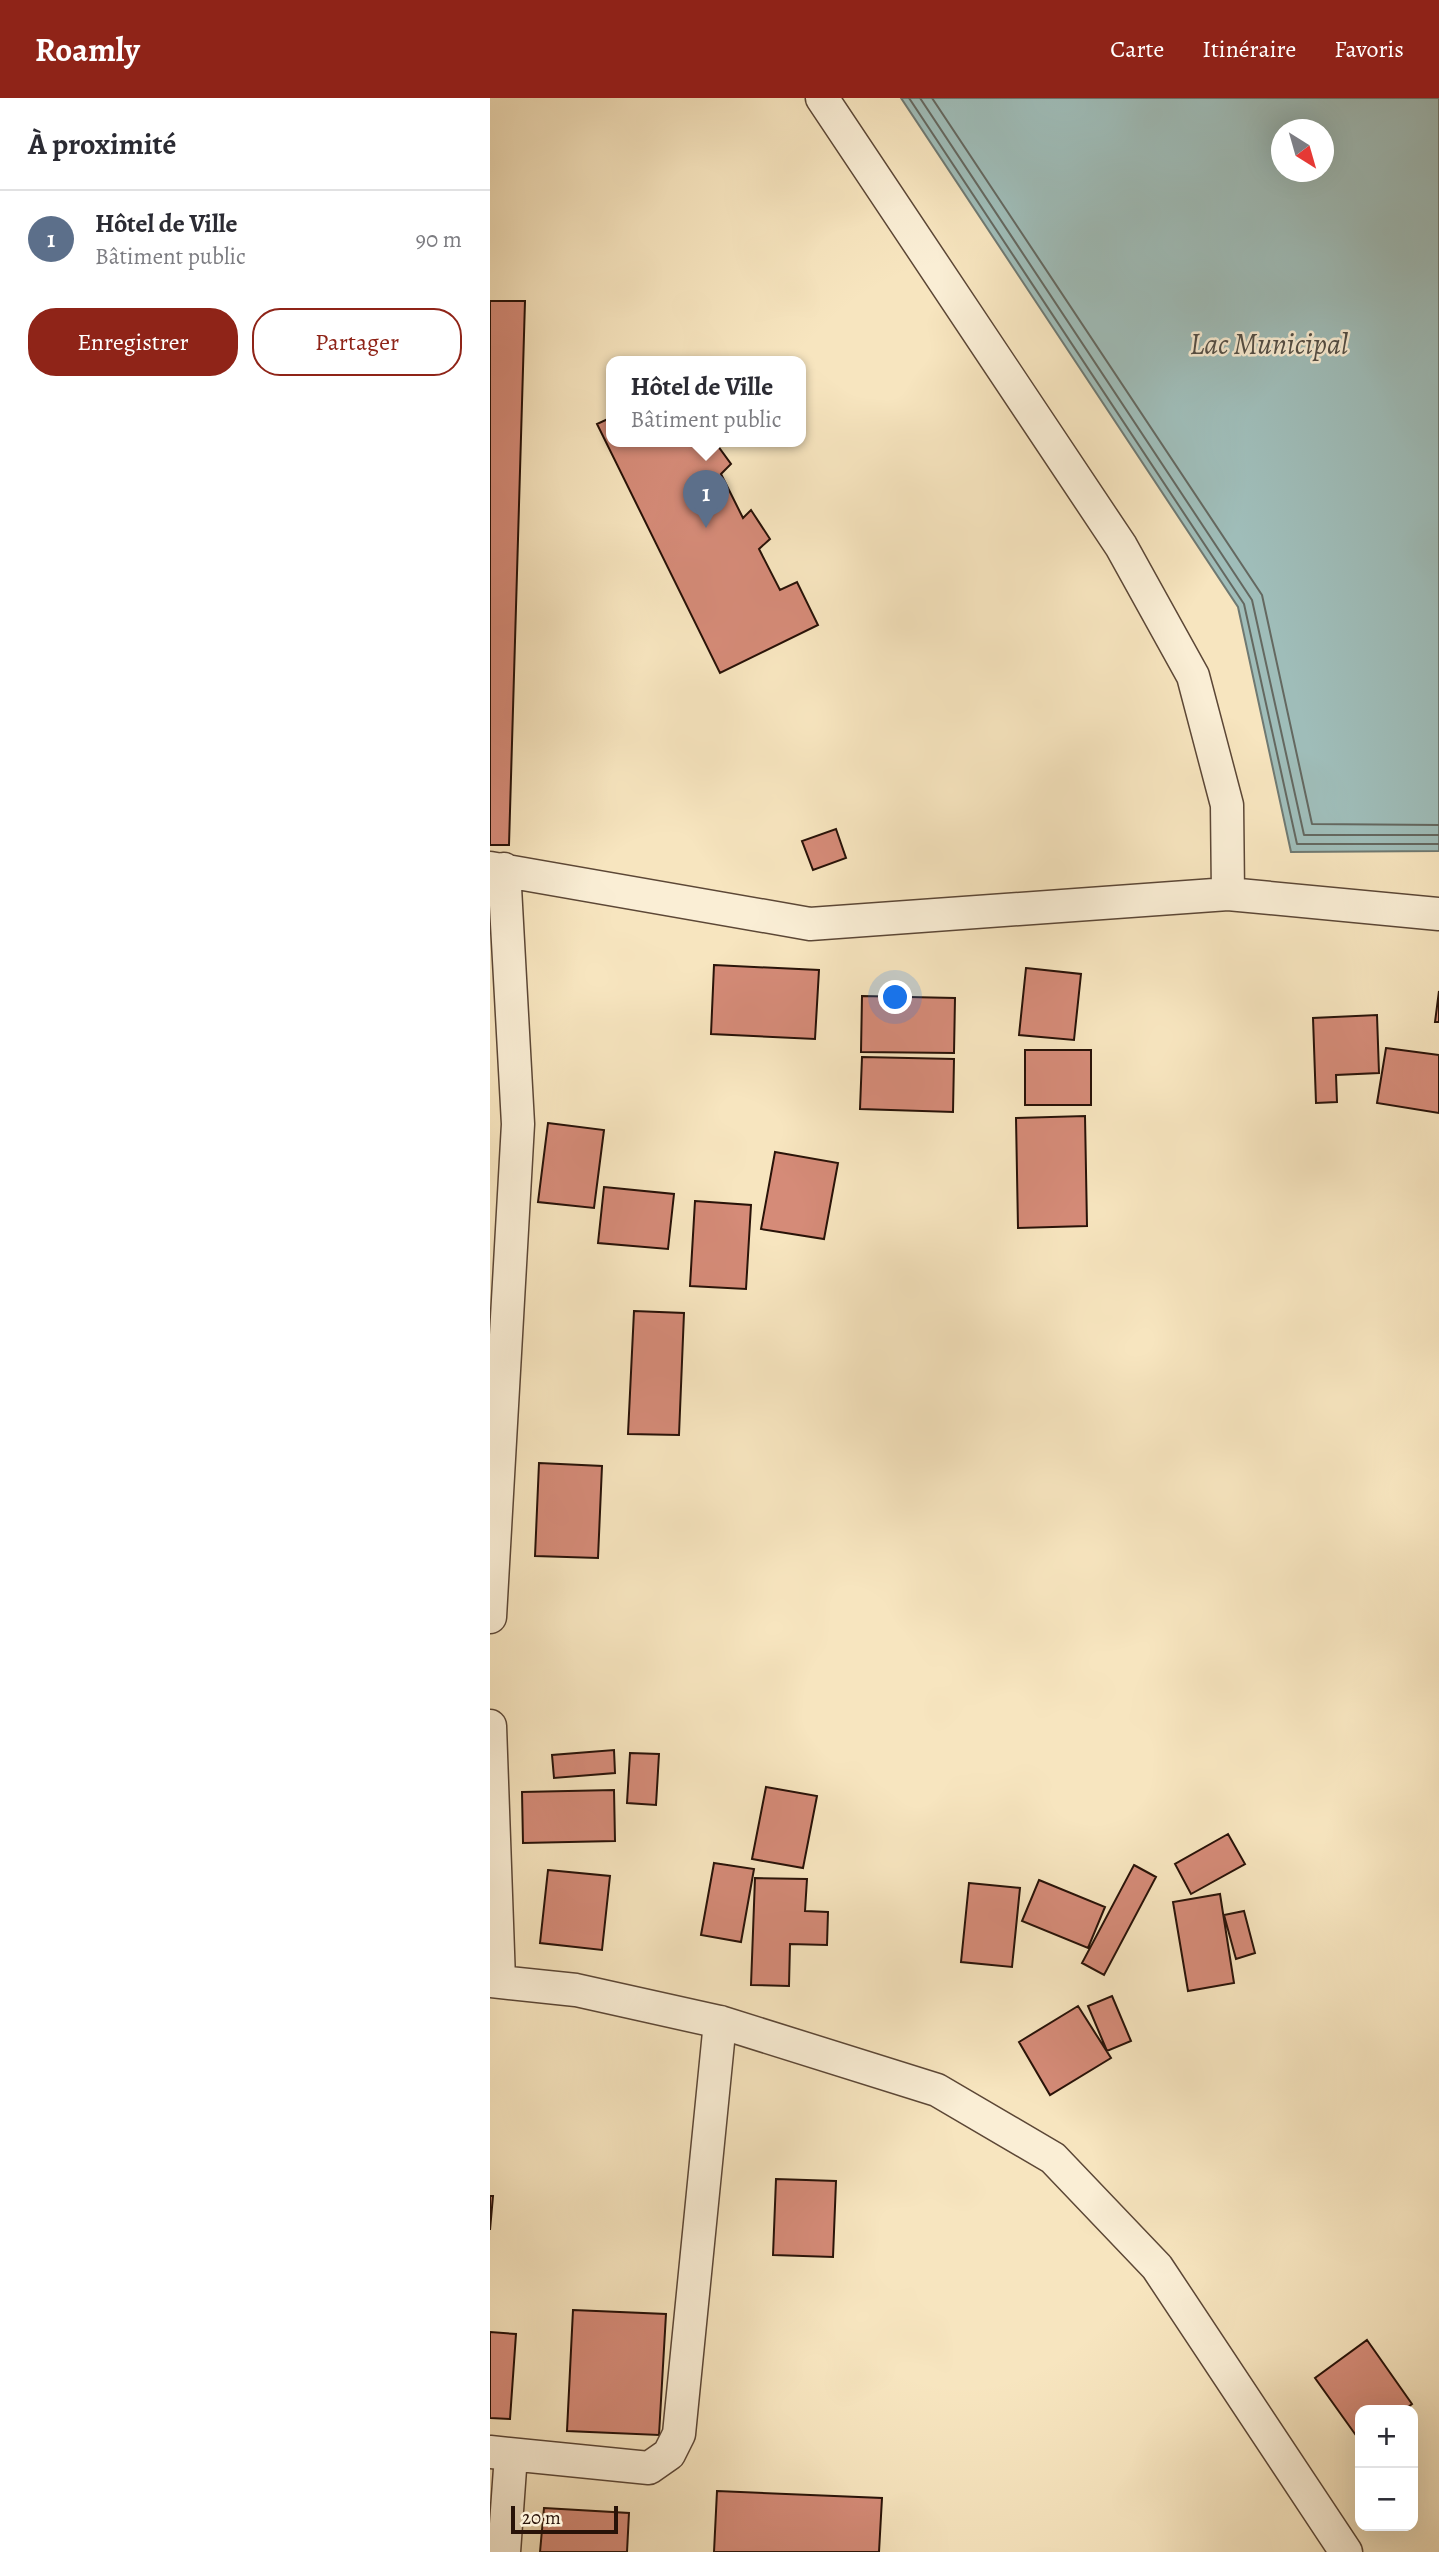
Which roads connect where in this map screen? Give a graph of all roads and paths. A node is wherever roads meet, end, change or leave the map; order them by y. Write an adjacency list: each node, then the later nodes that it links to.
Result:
1 (822, 98): 3 (street)
2 (497, 868): 3 (street); 5 (street)
3 (1228, 894): 4 (street)
4 (1439, 914)
5 (490, 1617)
6 (490, 1726): 7 (street)
7 (495, 1981): 8 (street)
8 (720, 2022): 9 (street); 11 (street)
9 (500, 2453): 10 (street)
10 (504, 2552)
11 (1346, 2552)

